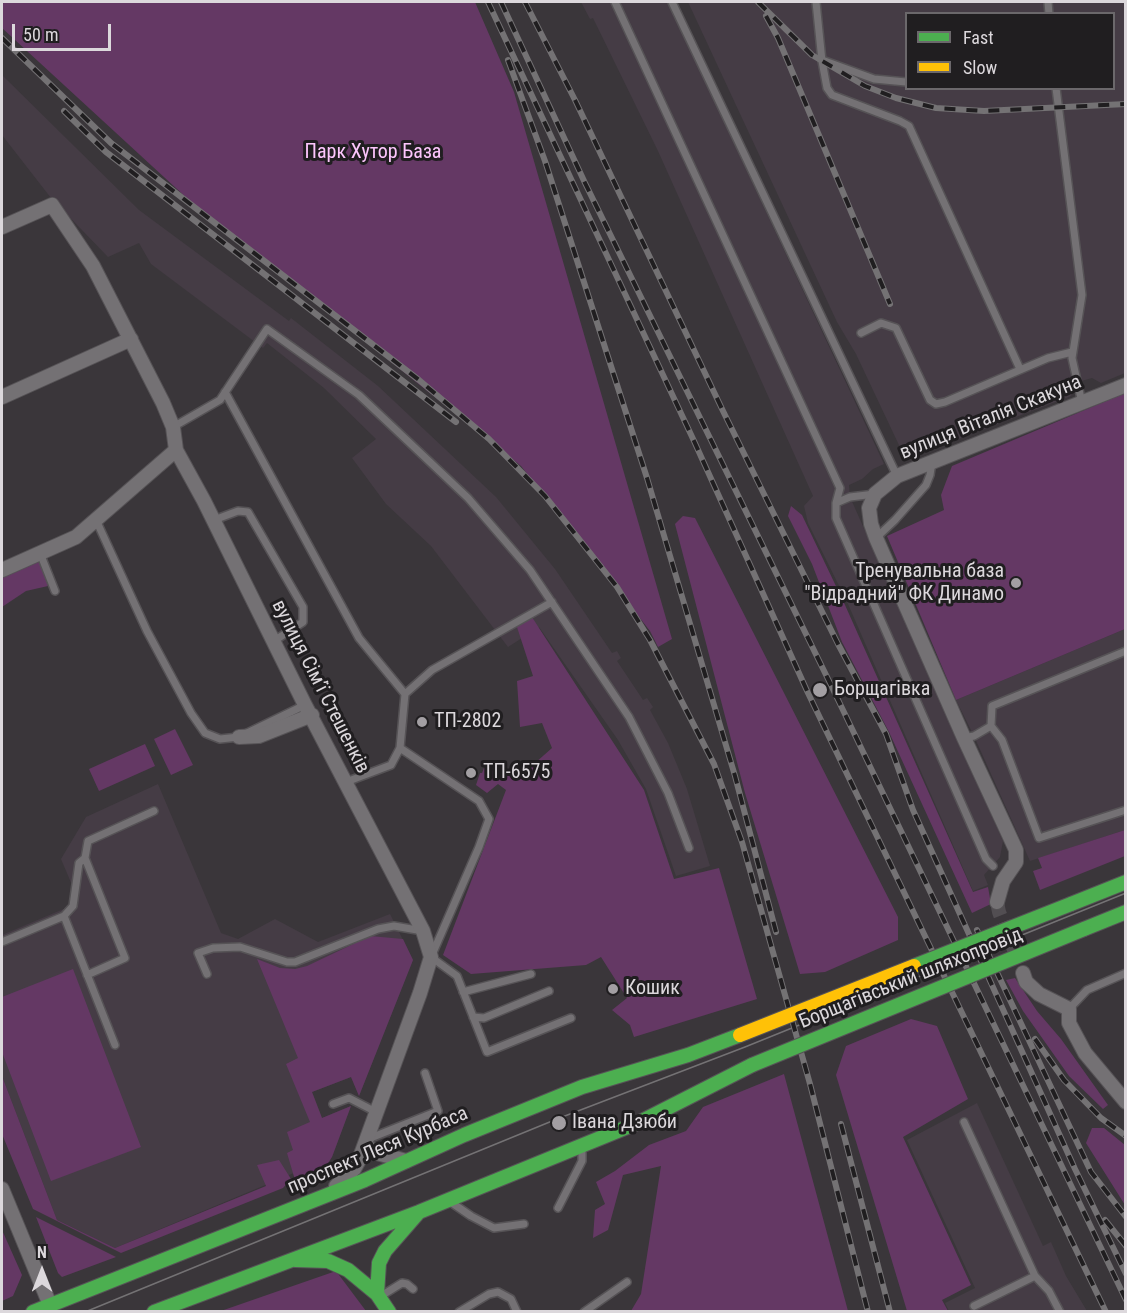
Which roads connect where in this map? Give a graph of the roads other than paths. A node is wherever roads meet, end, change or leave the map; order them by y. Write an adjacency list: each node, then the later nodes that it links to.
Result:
1 (615, 2): 21 (lane)
2 (672, 2): 19 (lane)
3 (816, 2): 4 (lane)
4 (822, 60): 5 (lane); 11 (lane)
5 (905, 82)
6 (1056, 90): 10 (lane)
7 (2, 227): 9 (street, вулиця Сімʼї Стешенків)
8 (861, 333): 11 (lane)
9 (131, 339): 14 (street); 16 (street, вулиця Сімʼї Стешенків)
10 (1072, 352): 11 (lane); 15 (lane)
11 (1020, 369)
12 (1125, 385): 15 (street, вулиця Віталія Скакуна)
13 (225, 392): 16 (lane); 28 (lane); 31 (lane)
14 (2, 397)
15 (1082, 403): 18 (street, вулиця Віталія Скакуна)
16 (173, 427): 17 (street, вулиця Сімʼї Стешенків)
17 (176, 450): 22 (street); 23 (street, вулиця Сімʼї Стешенків)
18 (932, 461): 19 (street, вулиця Віталія Скакуна); 24 (lane)
19 (897, 476): 20 (street, вулиця Віталія Скакуна)
20 (875, 494): 21 (lane); 24 (street)
21 (836, 503): 42 (lane)
22 (96, 520): 25 (street); 34 (lane)
23 (214, 520): 29 (street, вулиця Сімʼї Стешенків); 29 (lane)
24 (876, 538): 35 (street)
25 (40, 553): 26 (street); 27 (lane)
26 (2, 570)
27 (55, 591)
28 (552, 602): 31 (lane); 40 (lane)
29 (274, 641): 32 (street, вулиця Сімʼї Стешенків)
30 (1125, 651): 33 (lane)
31 (405, 694): 36 (lane)
32 (308, 710): 34 (street); 37 (street, вулиця Сімʼї Стешенків)
33 (991, 726): 35 (lane); 38 (lane)
34 (239, 737)
35 (964, 738): 44 (street)
36 (400, 748): 37 (lane); 49 (lane)
37 (346, 782): 47 (street, вулиця Сімʼї Стешенків)
38 (1125, 810)
39 (154, 811): 41 (lane)
40 (689, 848)
41 (85, 858): 46 (lane); 54 (lane)
42 (993, 866)
43 (1125, 882): 60 (main road, Борщагівський шляхопровід, bridge)
44 (997, 902)
45 (1125, 912): 68 (main road, Борщагівський шляхопровід, bridge)
46 (64, 916): 48 (lane); 54 (lane)
47 (423, 931): 49 (street, вулиця Сімʼї Стешенків); 52 (lane)
48 (2, 942)
49 (431, 957): 56 (lane); 65 (street)
50 (1023, 973): 57 (street)
51 (1125, 973): 57 (lane)
52 (207, 974)
53 (531, 974): 56 (lane)
54 (87, 975): 61 (lane)
55 (549, 991): 58 (lane)
56 (463, 992): 58 (lane)
57 (1069, 1009): 63 (street)
58 (473, 1017): 59 (lane)
59 (571, 1018)
60 (740, 1035): 69 (main road, проспект Леся Курбаса)
61 (115, 1045)
62 (425, 1073): 67 (lane)
63 (1124, 1099)
64 (333, 1104): 65 (lane)
65 (376, 1112): 67 (street)
66 (964, 1122): 77 (lane)
67 (365, 1142): 69 (street); 71 (street)
68 (582, 1145): 72 (main road); 73 (lane)
69 (406, 1161): 71 (main road, проспект Леся Курбаса)
70 (2, 1189): 82 (street)
71 (328, 1195): 82 (main road, проспект Леся Курбаса)
72 (448, 1200): 74 (main road); 75 (lane)
73 (558, 1208)
74 (420, 1212): 76 (main road); 81 (main road)
75 (524, 1224)
76 (292, 1260): 80 (main road); 81 (main road)
77 (1035, 1276): 83 (lane); 91 (lane)
78 (627, 1282): 90 (lane)
79 (413, 1289): 81 (lane)
80 (203, 1292): 85 (main road); 86 (street)
81 (378, 1296): 87 (main road)
82 (50, 1305): 84 (main road, проспект Леся Курбаса)
83 (974, 1306)
84 (33, 1311)
85 (154, 1311)
86 (184, 1311)
87 (389, 1311)
88 (459, 1311): 89 (lane)
89 (517, 1311)
90 (584, 1311)
91 (1060, 1311)

